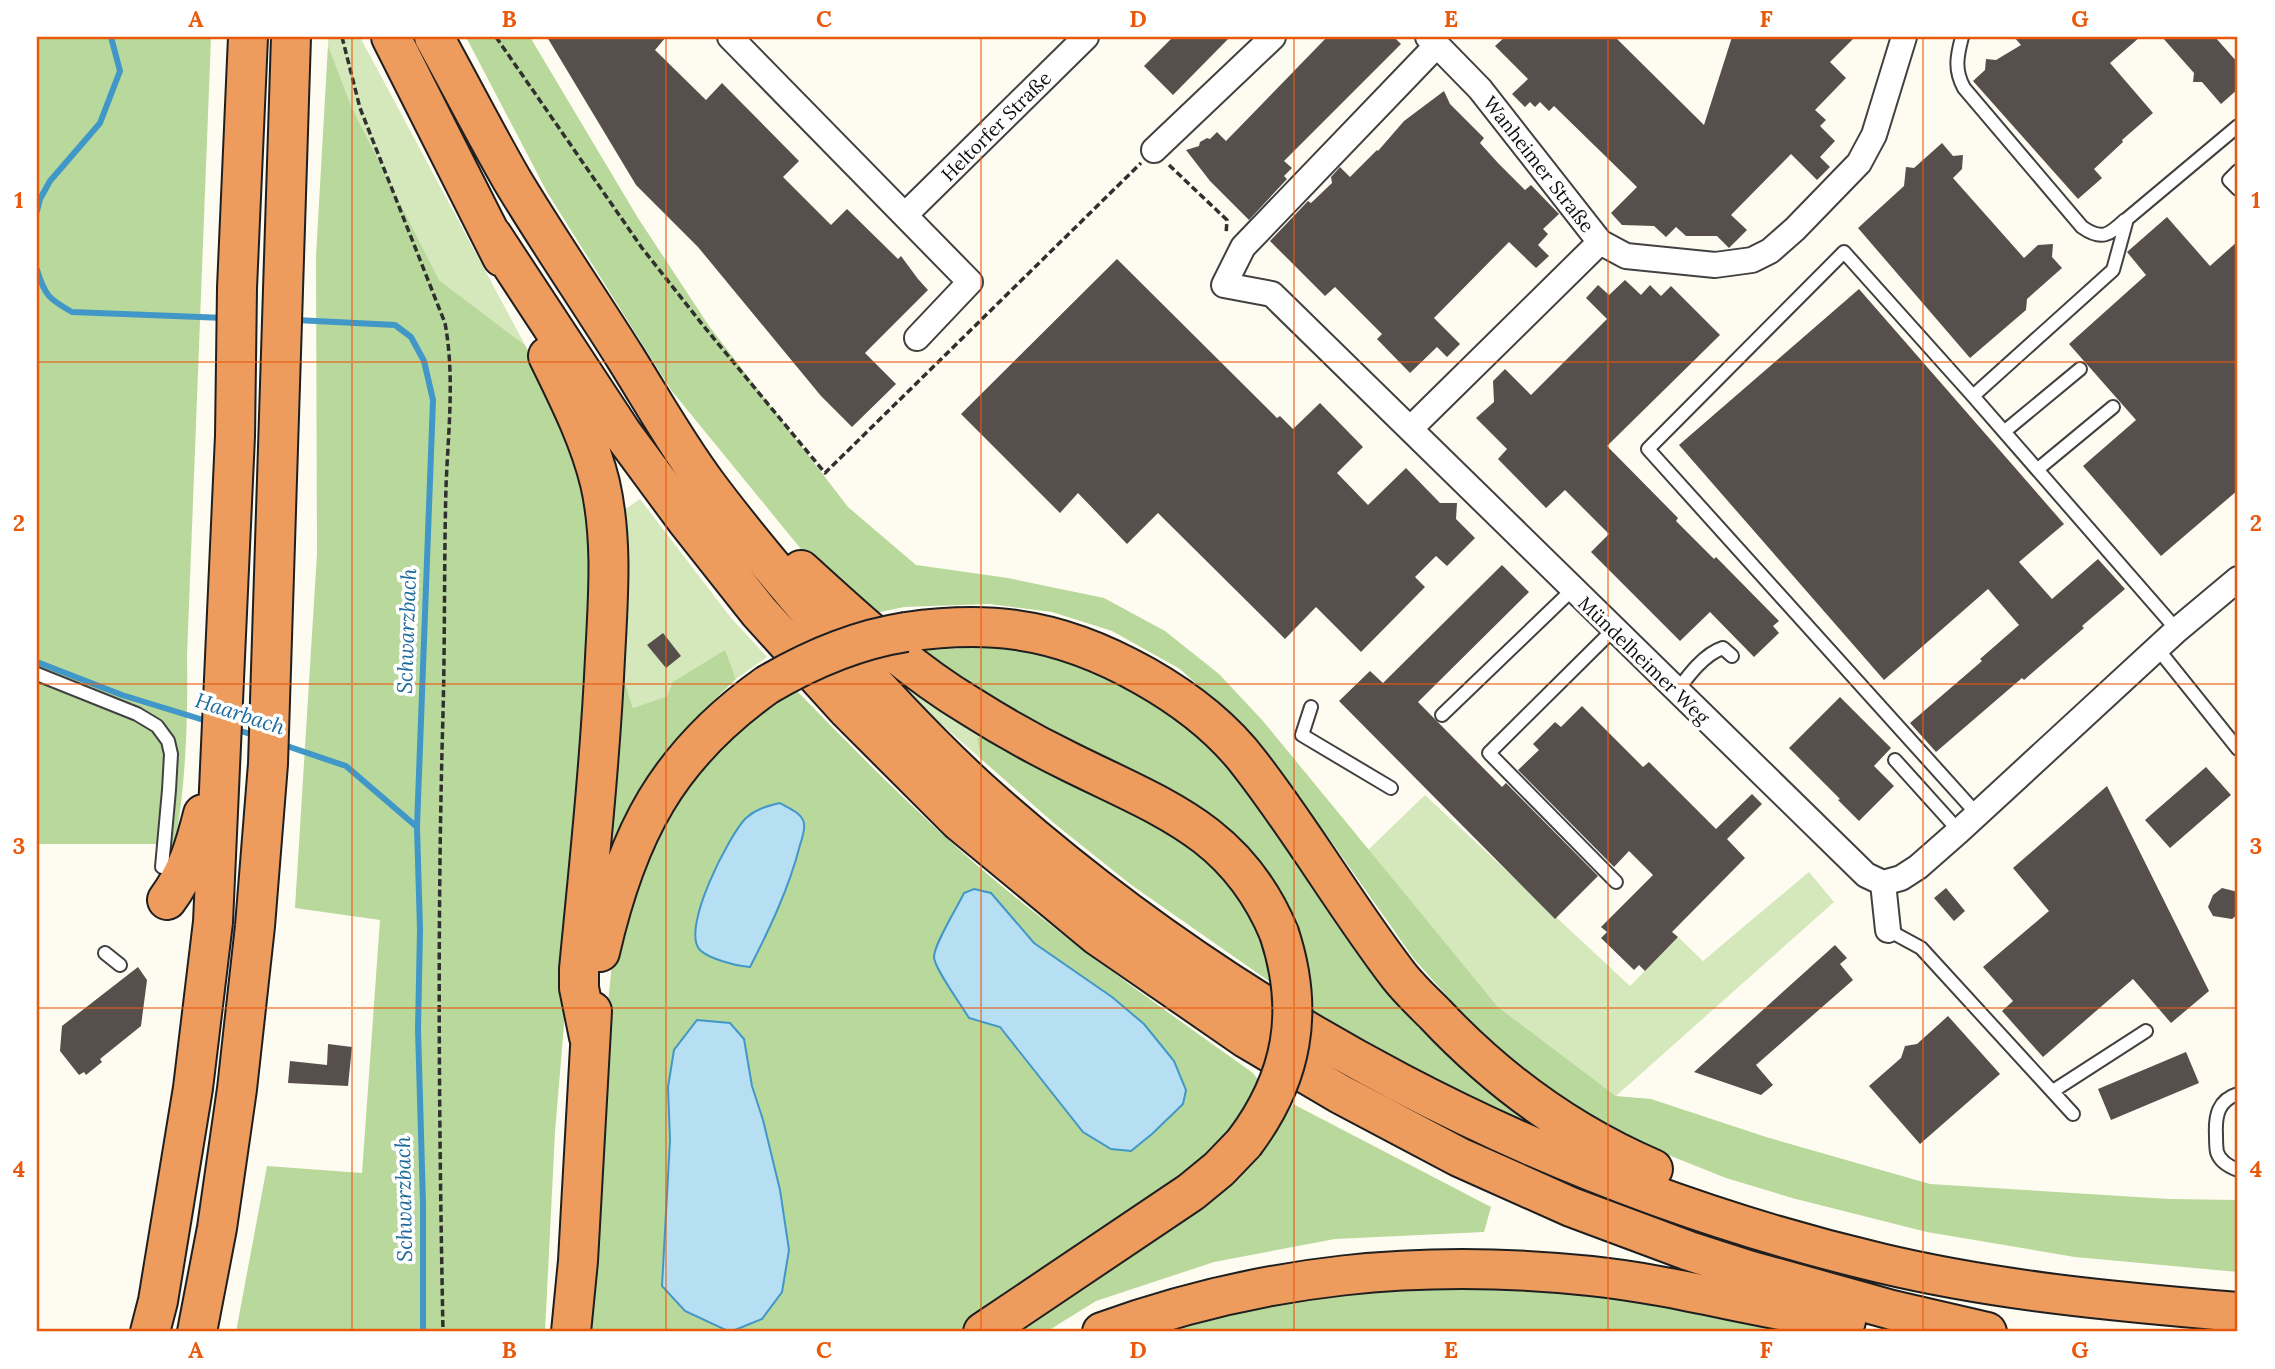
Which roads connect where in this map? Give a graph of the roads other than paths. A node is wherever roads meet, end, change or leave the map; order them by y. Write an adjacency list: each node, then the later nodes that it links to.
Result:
1 (248, 37): 40 (highway)
2 (291, 37): 60 (highway)
3 (391, 37): 17 (highway)
4 (434, 37): 27 (highway)
5 (730, 37): 15 (street)
6 (1086, 37): 15 (street, Heltorfer Straße)
7 (1273, 37): 12 (street)
8 (1904, 37): 18 (street, Wanheimer Straße)
9 (1962, 37): 16 (lane)
10 (1432, 41): 18 (street, Wanheimer Straße); 19 (street, Wanheimer Straße)
11 (2238, 126): 16 (lane)
12 (1154, 150)
13 (2238, 172): 14 (lane)
14 (2238, 189)
15 (905, 215): 20 (street)
16 (2127, 219): 22 (lane)
17 (492, 235): 51 (highway); 58 (highway)
18 (1600, 242): 24 (street)
19 (1224, 285): 24 (street, Mündelheimer Weg)
20 (917, 338)
21 (2081, 369): 25 (lane)
22 (1973, 396): 25 (lane); 42 (lane)
23 (2113, 407): 26 (lane)
24 (1410, 429): 29 (street, Mündelheimer Weg)
25 (2005, 431): 26 (lane)
26 (2038, 469): 31 (lane)
27 (706, 483): 56 (highway); 62 (highway, bridge)
28 (2238, 579): 31 (street)
29 (1572, 590): 30 (street, Mündelheimer Weg); 37 (lane)
30 (1613, 629): 35 (street, Mündelheimer Weg); 44 (lane)
31 (2177, 630): 32 (street)
32 (2157, 648): 38 (lane); 42 (street)
33 (1732, 656): 35 (lane)
34 (37, 674): 45 (lane)
35 (1677, 691): 46 (street, Mündelheimer Weg)
36 (1311, 707): 41 (lane)
37 (1442, 715)
38 (2238, 749)
39 (1895, 760): 43 (lane)
40 (215, 761): 45 (highway); 59 (highway)
41 (1391, 788)
42 (1977, 814): 43 (street)
43 (1959, 831): 46 (street)
44 (1616, 882)
45 (165, 883)
46 (1883, 883): 47 (street)
47 (1888, 930): 52 (lane)
48 (105, 953): 49 (lane)
49 (120, 965)
50 (2146, 1031): 52 (lane)
51 (589, 1037): 56 (highway, bridge); 61 (highway)
52 (2053, 1091): 54 (lane)
53 (2238, 1094): 55 (lane)
54 (2073, 1114)
55 (2238, 1170)
56 (2042, 1291): 57 (highway)
57 (2238, 1312)
58 (1973, 1330): 63 (highway)
59 (150, 1332)
60 (197, 1332)
61 (571, 1332)
62 (983, 1332)
63 (1102, 1332)

